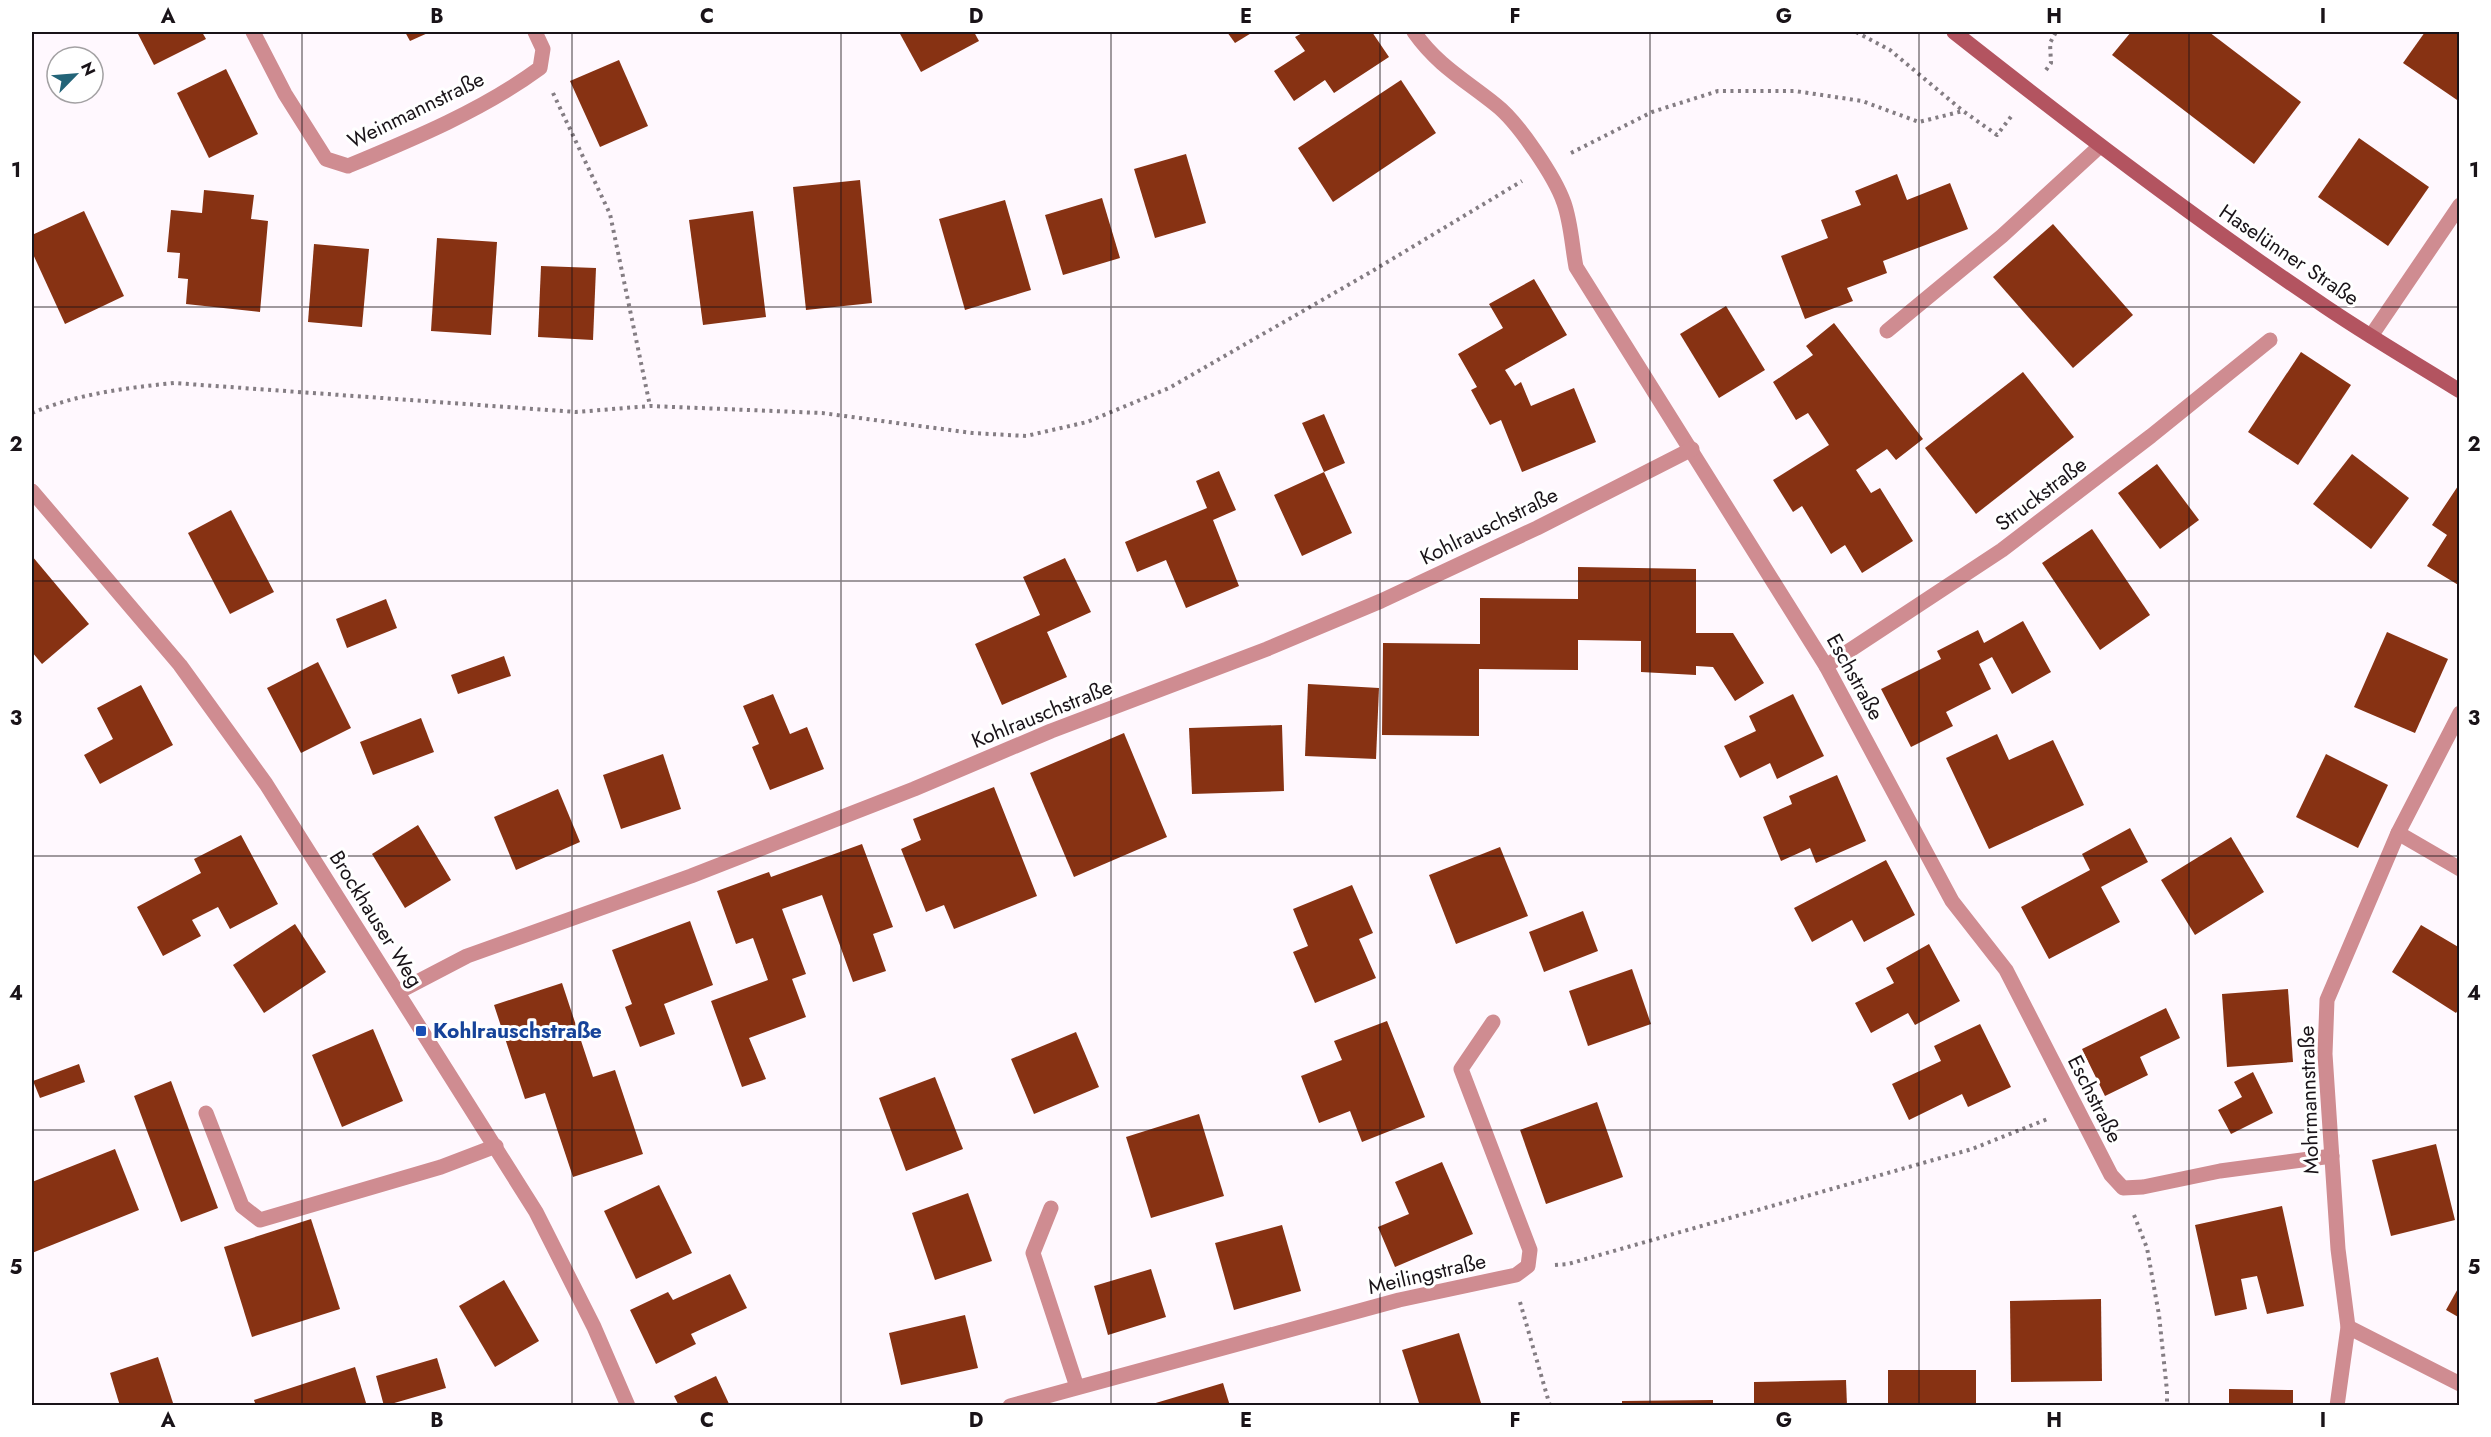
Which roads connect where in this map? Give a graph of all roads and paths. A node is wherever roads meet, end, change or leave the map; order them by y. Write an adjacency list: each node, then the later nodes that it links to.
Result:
1 (253, 32): 8 (street, Weinmannstraße)
2 (535, 32): 8 (street)
3 (1414, 32): 12 (street, Eschstraße)
4 (1856, 32): 9 (path)
5 (1954, 32): 11 (street, Haselünner Straße)
6 (2056, 32): 7 (path)
7 (2052, 63)
8 (540, 68): 18 (path)
9 (1963, 111): 10 (path); 12 (path)
10 (1997, 135)
11 (2100, 146): 14 (street); 15 (street, Haselünner Straße)
12 (1545, 167): 18 (path); 20 (street, Eschstraße)
13 (2460, 205): 15 (street)
14 (1887, 331)
15 (2371, 336): 17 (street, Haselünner Straße)
16 (2270, 340): 22 (street, Struckstraße)
17 (2460, 391)
18 (650, 406): 19 (path)
19 (32, 413)
20 (1692, 449): 22 (street, Eschstraße); 26 (street, Kohlrauschstraße)
21 (32, 491): 26 (street, Brockhauser Weg)
22 (1826, 666): 28 (street, Eschstraße)
23 (2460, 713): 24 (street, Mohrmannstraße)
24 (2398, 833): 25 (street); 31 (street, Mohrmannstraße)
25 (2460, 869)
26 (398, 992): 30 (street, Brockhauser Weg)
27 (1493, 1022): 34 (street)
28 (2076, 1108): 32 (street, Eschstraße); 34 (path)
29 (206, 1113): 30 (street)
30 (496, 1146): 38 (street, Brockhauser Weg)
31 (2332, 1156): 32 (street); 35 (street, Mohrmannstraße)
32 (2123, 1188): 41 (path)
33 (1051, 1208): 37 (street)
34 (1528, 1266): 37 (street, Meilingstraße); 40 (path)
35 (2348, 1327): 36 (street); 42 (street, Mohrmannstraße)
36 (2460, 1384)
37 (1077, 1387): 39 (street, Meilingstraße)
38 (628, 1406)
39 (1010, 1406)
40 (1550, 1406)
41 (2167, 1406)
42 (2337, 1406)

